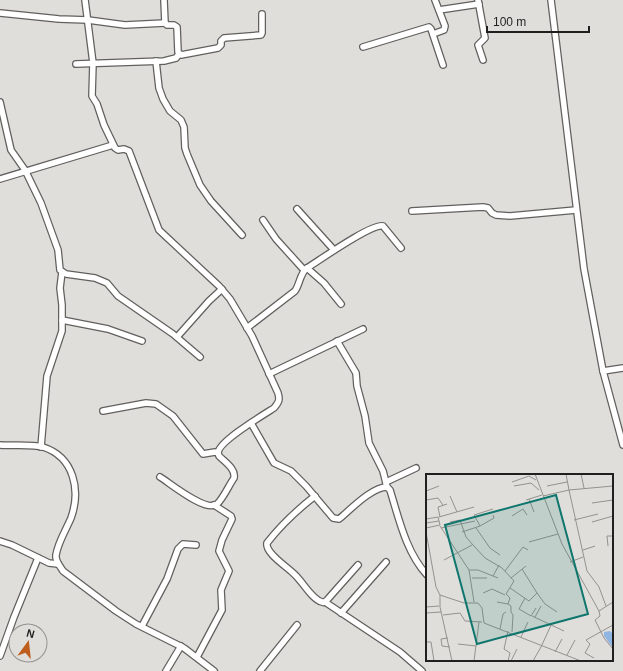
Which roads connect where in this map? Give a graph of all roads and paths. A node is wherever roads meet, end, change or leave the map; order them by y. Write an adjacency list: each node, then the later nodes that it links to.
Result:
1 (85, 0): 9 (street)
2 (164, 0): 10 (street)
3 (435, 0): 6 (street)
4 (551, 0): 24 (street)
5 (478, 2): 6 (street); 14 (street)
6 (439, 10): 11 (street)
7 (0, 13): 9 (street)
8 (262, 14): 13 (street)
9 (88, 20): 10 (street); 16 (street)
10 (165, 23): 13 (street)
11 (433, 34): 12 (street); 18 (street)
12 (363, 47)
13 (179, 54): 15 (street)
14 (483, 60)
15 (156, 61): 16 (street); 27 (street)
16 (93, 63): 17 (street); 20 (street)
17 (76, 64)
18 (443, 64)
19 (0, 102): 21 (street)
20 (113, 145): 21 (street); 32 (street)
21 (26, 170): 22 (street); 31 (street)
22 (0, 179)
23 (297, 209): 29 (street)
24 (576, 210): 25 (street); 42 (street)
25 (412, 212)
26 (263, 220): 30 (street)
27 (242, 235)
28 (400, 248): 29 (street)
29 (334, 250): 30 (street)
30 (306, 269): 33 (street); 35 (street)
31 (62, 272): 34 (street); 37 (street)
32 (222, 289): 35 (street); 37 (street)
33 (341, 304)
34 (62, 320): 38 (street); 48 (street)
35 (248, 328): 43 (street)
36 (363, 328): 39 (street)
37 (177, 337): 40 (street)
38 (142, 341)
39 (337, 341): 43 (street); 52 (street)
40 (200, 357)
41 (623, 368): 42 (street)
42 (603, 371): 47 (street)
43 (269, 374): 45 (street)
44 (103, 410): 49 (street)
45 (251, 423): 49 (street); 53 (street)
46 (0, 445): 48 (street)
47 (623, 445)
48 (41, 447): 59 (street)
49 (218, 453): 54 (street)
50 (416, 468): 52 (street)
51 (160, 476): 54 (street)
52 (387, 484): 53 (street); 61 (street)
53 (315, 496): 62 (street)
54 (214, 505): 68 (street)
55 (0, 541): 57 (street)
56 (196, 545): 65 (street)
57 (38, 558): 59 (street); 67 (street)
58 (386, 562): 63 (street)
59 (58, 564): 65 (street)
60 (358, 565): 62 (street)
61 (426, 574)
62 (325, 602): 63 (street)
63 (340, 613): 69 (street)
64 (297, 625): 72 (street)
65 (142, 626): 66 (street)
66 (181, 646): 68 (street); 70 (street)
67 (0, 656)
68 (197, 657): 71 (street)
69 (419, 670)
70 (166, 671)
71 (214, 671)
72 (260, 671)

